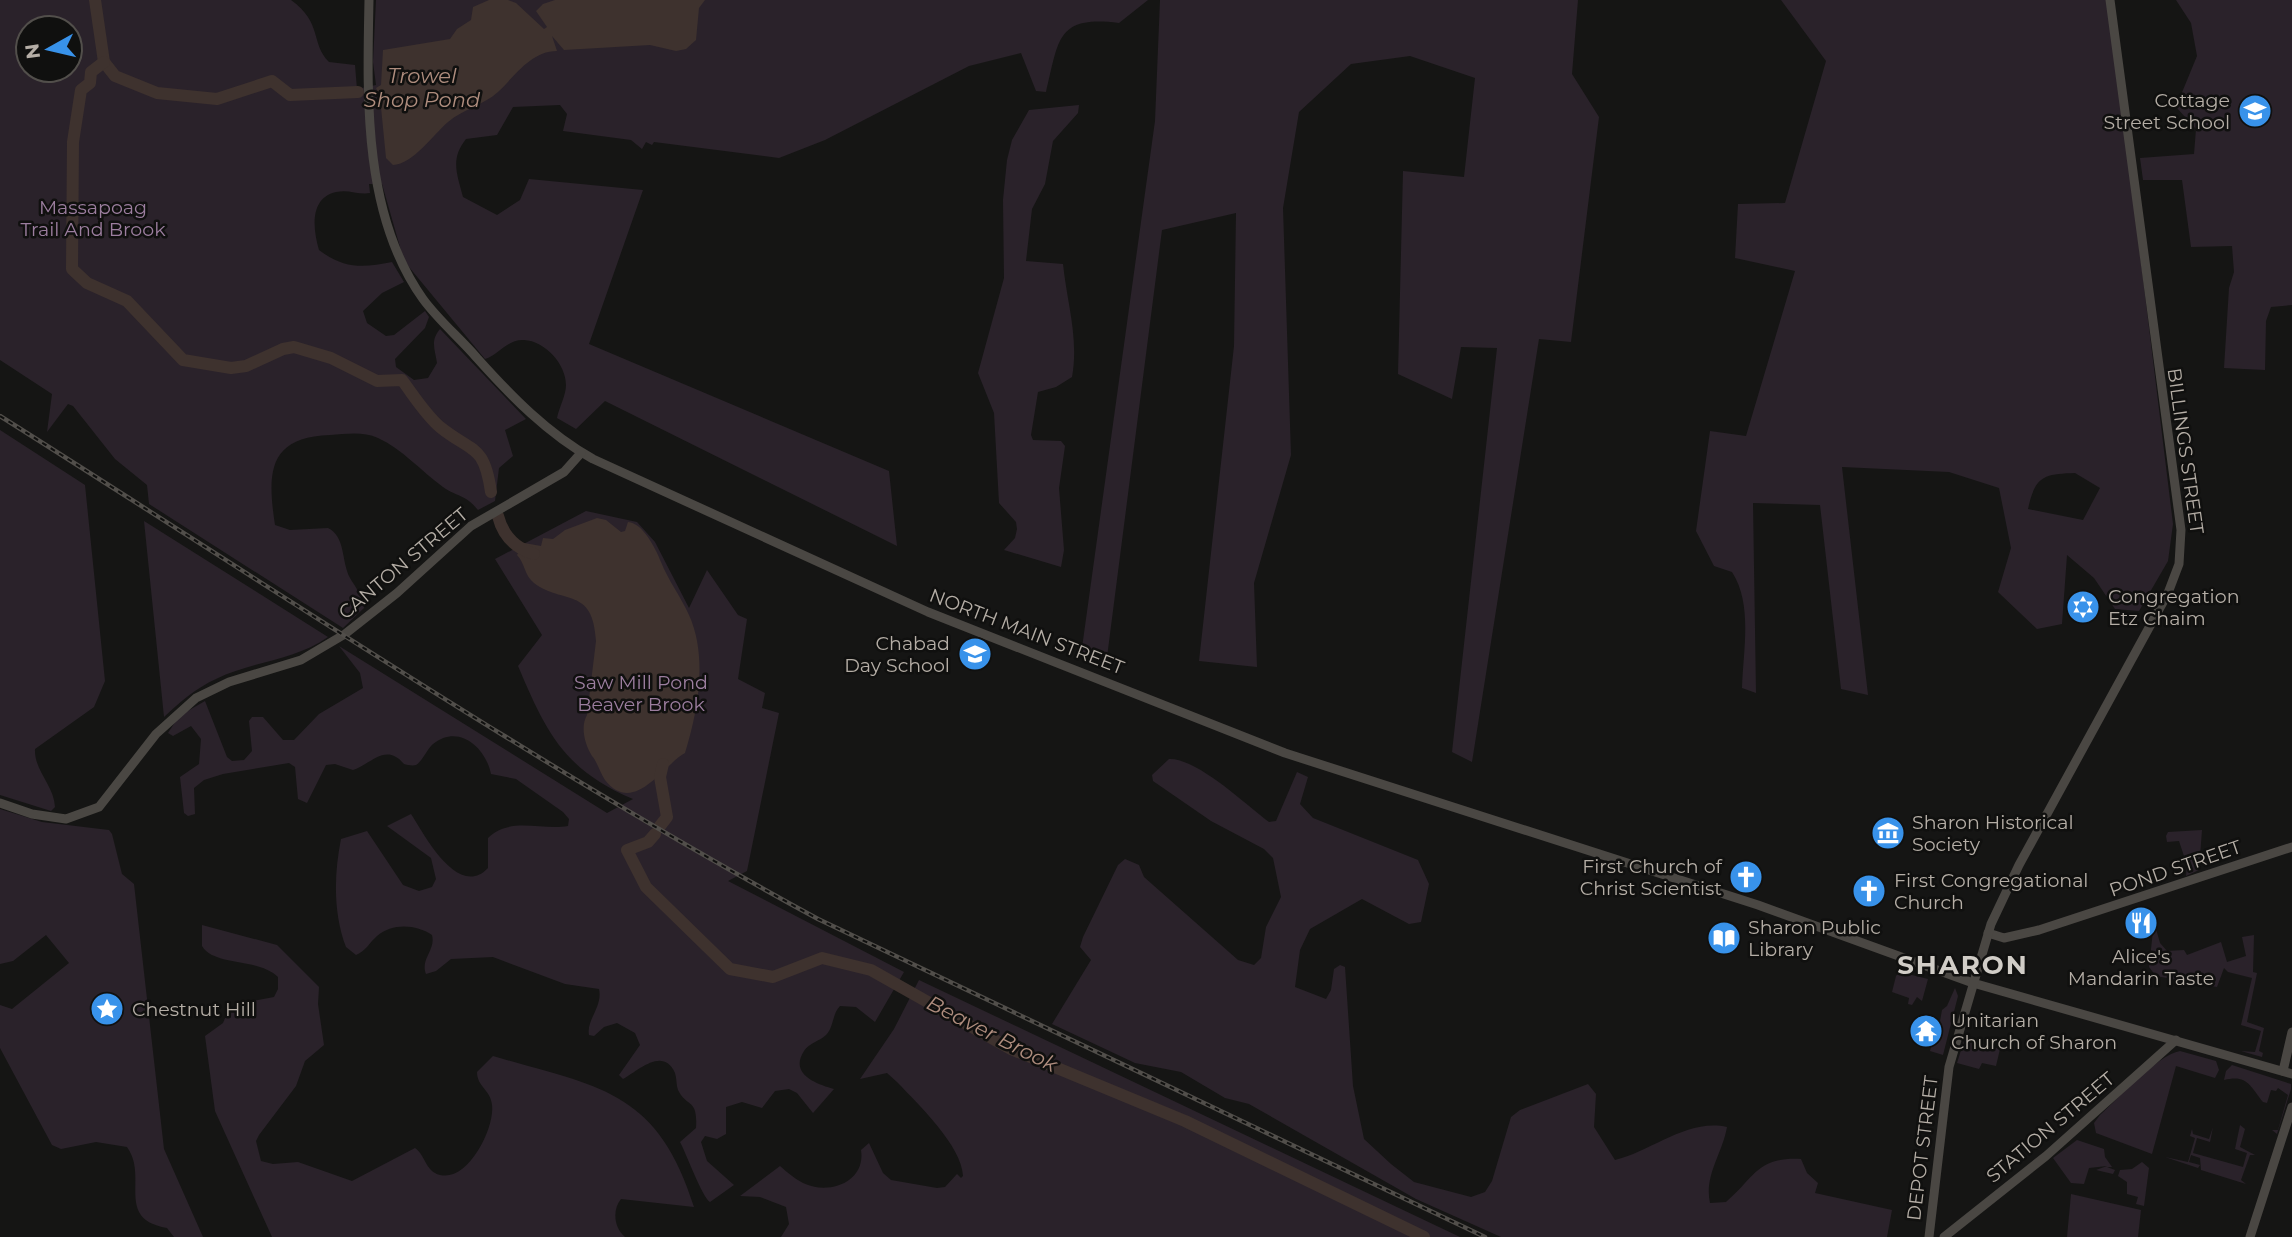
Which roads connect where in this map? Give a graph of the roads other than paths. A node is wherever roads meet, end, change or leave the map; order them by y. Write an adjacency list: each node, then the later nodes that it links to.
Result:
1 (369, 0): 3 (main road, NORTH MAIN STREET)
2 (2110, 0): 6 (main road, BILLINGS STREET)
3 (581, 453): 4 (main road, CANTON STREET); 7 (main road, NORTH MAIN STREET)
4 (0, 803)
5 (2292, 847): 6 (main road, POND STREET)
6 (1988, 933): 7 (main road, DEPOT STREET)
7 (1973, 983): 9 (main road, NORTH MAIN STREET); 12 (main road, DEPOT STREET)
8 (2292, 1032): 10 (main road)
9 (2176, 1040): 10 (main road, NORTH MAIN STREET); 13 (main road, STATION STREET)
10 (2287, 1072)
11 (2292, 1107): 14 (main road)
12 (1929, 1237)
13 (1944, 1237)
14 (2250, 1237)

